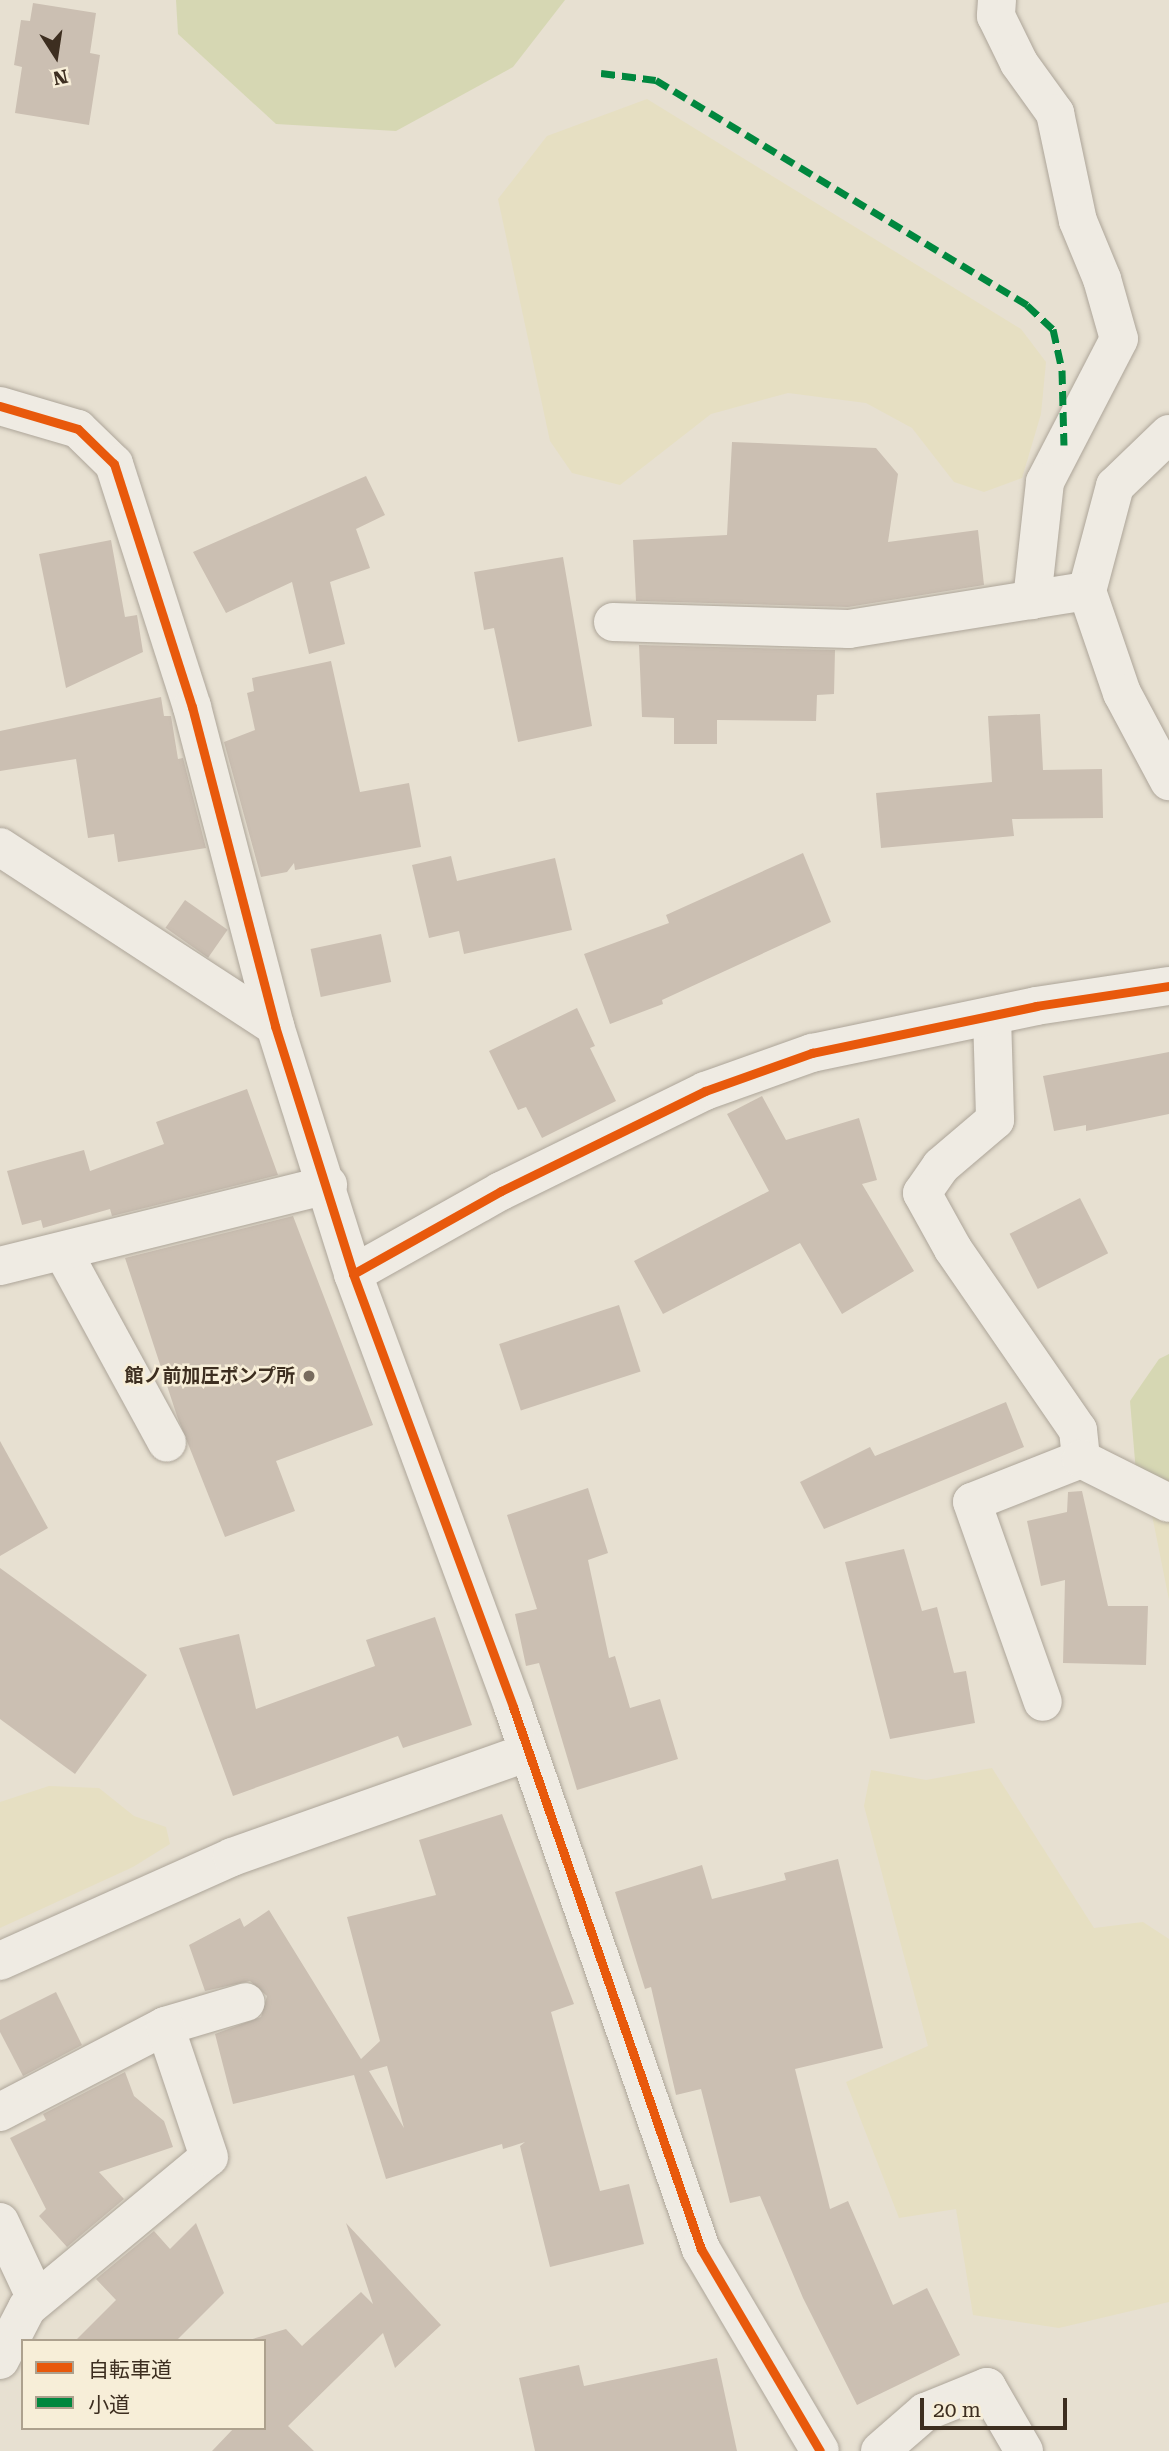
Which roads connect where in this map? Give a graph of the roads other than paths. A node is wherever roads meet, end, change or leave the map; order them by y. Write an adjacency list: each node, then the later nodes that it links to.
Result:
1 (997, 0): 5 (street)
2 (0, 406): 11 (street)
3 (1169, 433): 4 (street)
4 (1087, 592): 5 (street); 7 (street)
5 (1032, 600): 6 (street)
6 (613, 622)
7 (1169, 781)
8 (0, 847): 11 (street)
9 (1169, 986): 10 (street)
10 (992, 1016): 15 (street); 17 (street)
11 (275, 1026): 12 (street)
12 (328, 1185): 13 (street); 15 (street)
13 (63, 1252): 14 (street); 16 (street)
14 (0, 1266)
15 (353, 1274): 20 (street)
16 (167, 1443)
17 (1081, 1459): 18 (street); 19 (street)
18 (1169, 1503)
19 (1042, 1702)
20 (528, 1752): 21 (street); 28 (street)
21 (0, 1961)
22 (247, 2002): 23 (street)
23 (165, 2026): 24 (street); 26 (street)
24 (0, 2112)
25 (0, 2222): 26 (street)
26 (36, 2299): 27 (street)
27 (0, 2361)
28 (820, 2451)
29 (880, 2451): 30 (street)
30 (1024, 2451)

